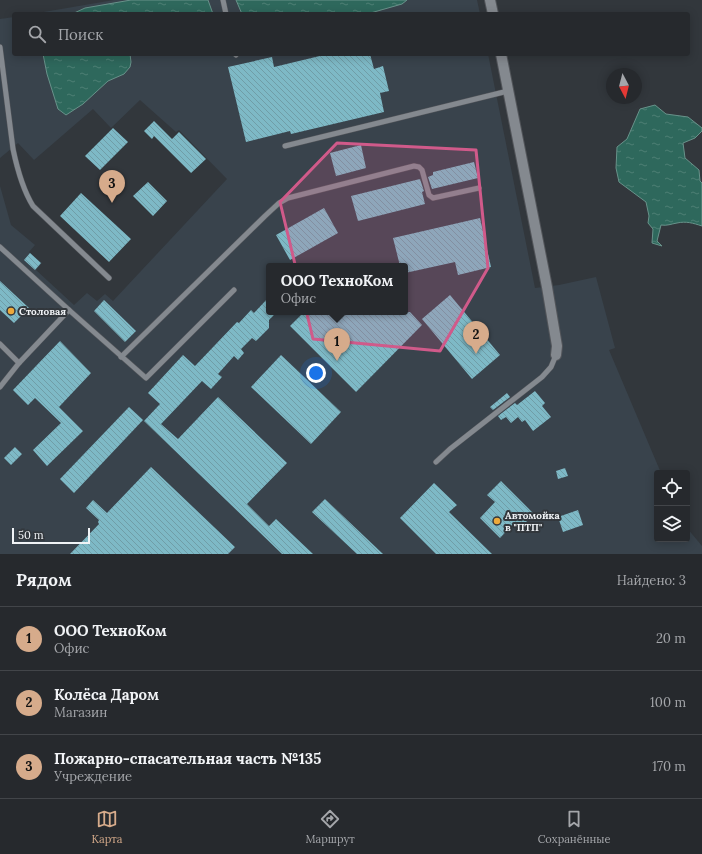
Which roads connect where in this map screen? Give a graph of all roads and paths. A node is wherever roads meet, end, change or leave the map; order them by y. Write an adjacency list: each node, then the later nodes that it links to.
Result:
1 (223, 0): 3 (lane)
2 (490, 0): 4 (street)
3 (226, 12)
4 (493, 12)
5 (0, 47): 11 (lane)
6 (501, 56): 7 (street)
7 (508, 91): 8 (lane); 15 (street)
8 (285, 146)
9 (479, 188): 16 (lane)
10 (0, 247): 13 (lane)
11 (109, 278)
12 (234, 290): 16 (lane)
13 (68, 310): 16 (lane); 17 (lane)
14 (0, 344): 17 (lane)
15 (556, 355): 19 (lane)
16 (121, 357)
17 (19, 363): 18 (lane)
18 (0, 387)
19 (436, 462)

